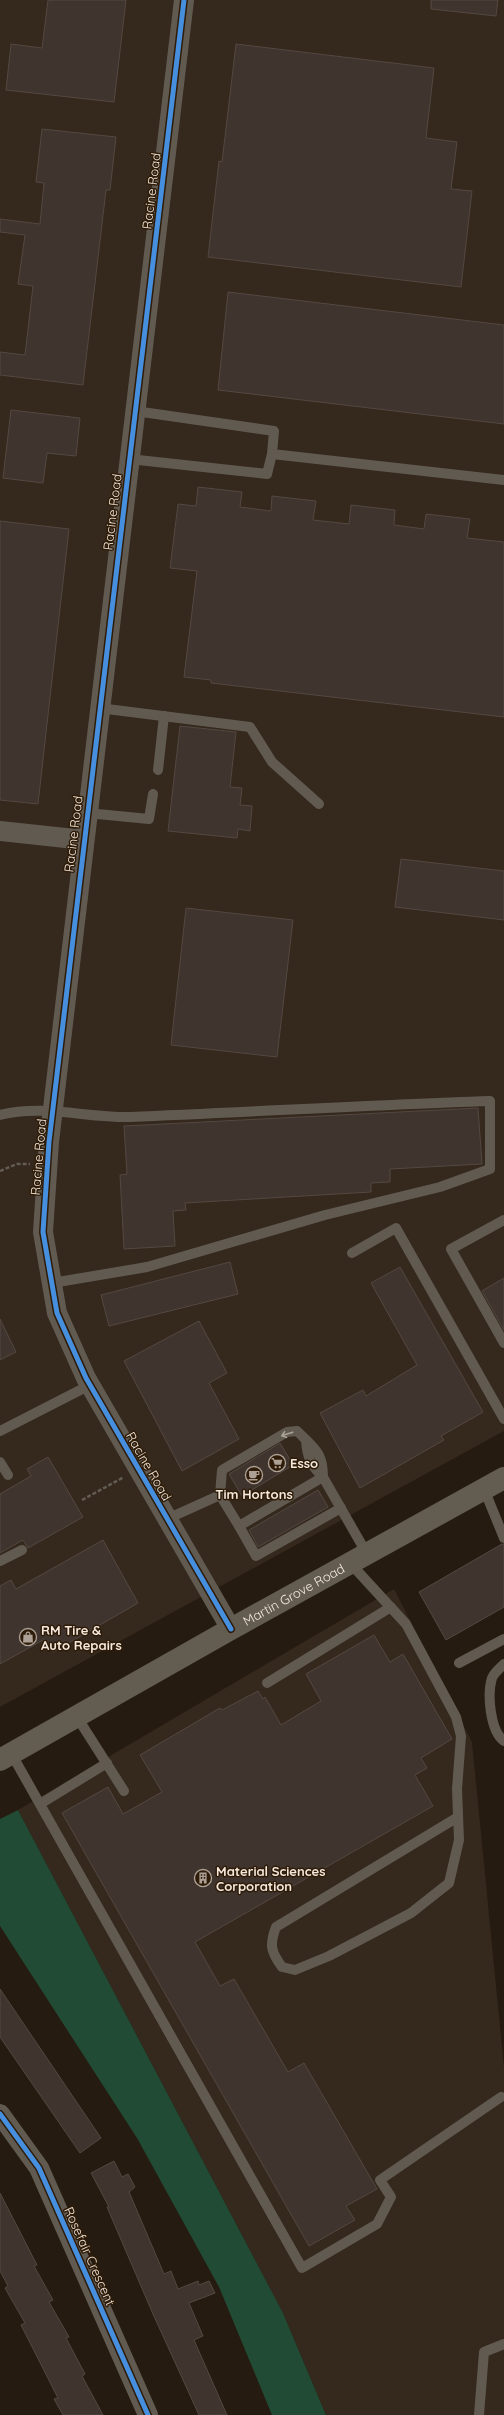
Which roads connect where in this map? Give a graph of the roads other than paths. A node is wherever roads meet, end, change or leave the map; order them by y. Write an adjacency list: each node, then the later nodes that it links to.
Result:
1 (184, 0): 2 (street, Racine Road)
2 (135, 411): 3 (lane); 4 (street, Racine Road)
3 (272, 454): 4 (lane); 5 (lane)
4 (129, 459): 6 (street, Racine Road)
5 (504, 480)
6 (99, 708): 7 (lane); 11 (street, Racine Road)
7 (164, 716): 8 (lane); 10 (lane)
8 (158, 770)
9 (153, 794): 11 (lane)
10 (319, 804)
11 (87, 813): 13 (street, Racine Road)
12 (0, 831): 13 (street)
13 (84, 840): 14 (street, Racine Road)
14 (52, 1111): 15 (lane); 18 (street, Racine Road); 18 (lane)
15 (0, 1115)
16 (504, 1220): 19 (lane)
17 (352, 1253): 21 (lane)
18 (52, 1282): 20 (street, Racine Road)
19 (504, 1343)
20 (90, 1385): 22 (lane); 30 (street, Racine Road)
21 (504, 1419)
22 (0, 1431)
23 (0, 1462): 24 (lane)
24 (8, 1475)
25 (323, 1477): 28 (lane, one-way to 28); 29 (lane); 31 (lane)
26 (504, 1478): 27 (main road, Martin Grove Road)
27 (484, 1489): 32 (lane); 34 (main road, Martin Grove Road)
28 (220, 1495): 30 (lane); 31 (lane)
29 (341, 1508): 31 (lane); 34 (lane)
30 (167, 1519): 37 (street, Racine Road)
31 (239, 1526)
32 (504, 1538)
33 (22, 1550): 35 (lane)
34 (358, 1558): 36 (lane); 37 (main road, Martin Grove Road)
35 (0, 1561)
36 (391, 1608): 41 (lane); 48 (lane)
37 (230, 1629): 42 (main road, Martin Grove Road)
38 (504, 1639): 39 (lane)
39 (459, 1663)
40 (504, 1664): 43 (lane)
41 (267, 1683)
42 (77, 1716): 44 (main road, Martin Grove Road); 45 (lane)
43 (504, 1741)
44 (6, 1757): 47 (lane)
45 (107, 1763): 46 (lane); 47 (lane)
46 (124, 1791)
47 (40, 1804): 49 (lane)
48 (458, 1817): 48 (lane)
49 (501, 2097)
50 (0, 2114): 52 (street, Rosefair Crescent)
51 (504, 2344): 53 (lane)
52 (148, 2415)
53 (479, 2415)

